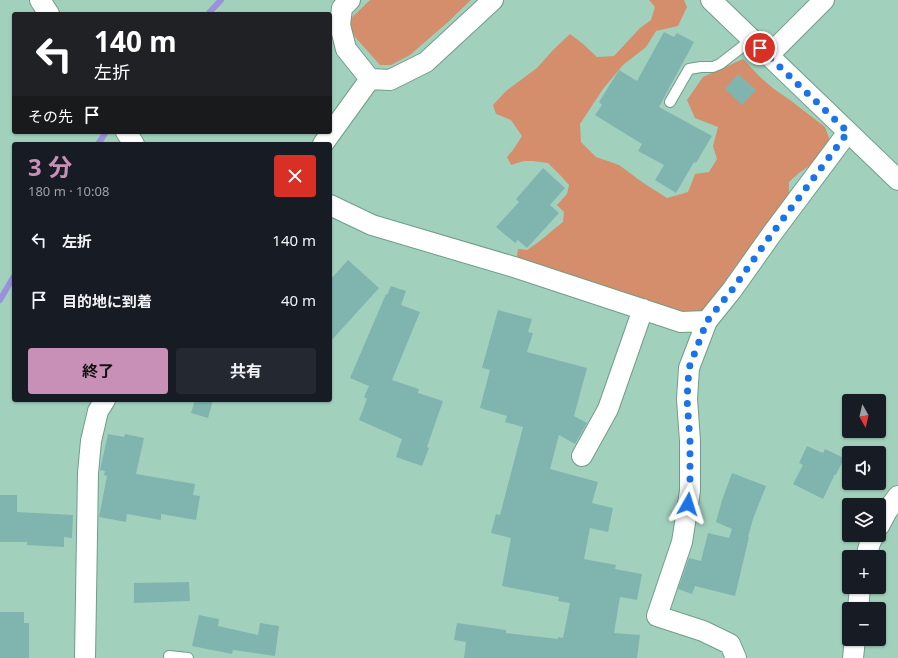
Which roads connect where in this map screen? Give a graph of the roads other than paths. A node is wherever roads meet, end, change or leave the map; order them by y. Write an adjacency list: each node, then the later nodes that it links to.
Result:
1 (40, 0): 6 (street)
2 (350, 0): 9 (street)
3 (493, 0): 9 (street)
4 (711, 0): 7 (street)
5 (824, 0): 8 (street)
6 (48, 12)
7 (751, 40): 8 (street); 10 (lane)
8 (769, 55): 12 (street)
9 (370, 79): 11 (street)
10 (670, 102)
11 (332, 132)
12 (848, 132): 13 (street); 16 (street)
13 (898, 180)
14 (332, 206): 15 (street)
15 (643, 309): 16 (street); 18 (street)
16 (707, 321): 25 (street)
17 (104, 402): 23 (street)
18 (582, 456)
19 (898, 496): 20 (street)
20 (886, 513)
21 (854, 646): 26 (street)
22 (169, 656): 24 (lane)
23 (85, 658)
24 (188, 658)
25 (736, 658)
26 (853, 658)

